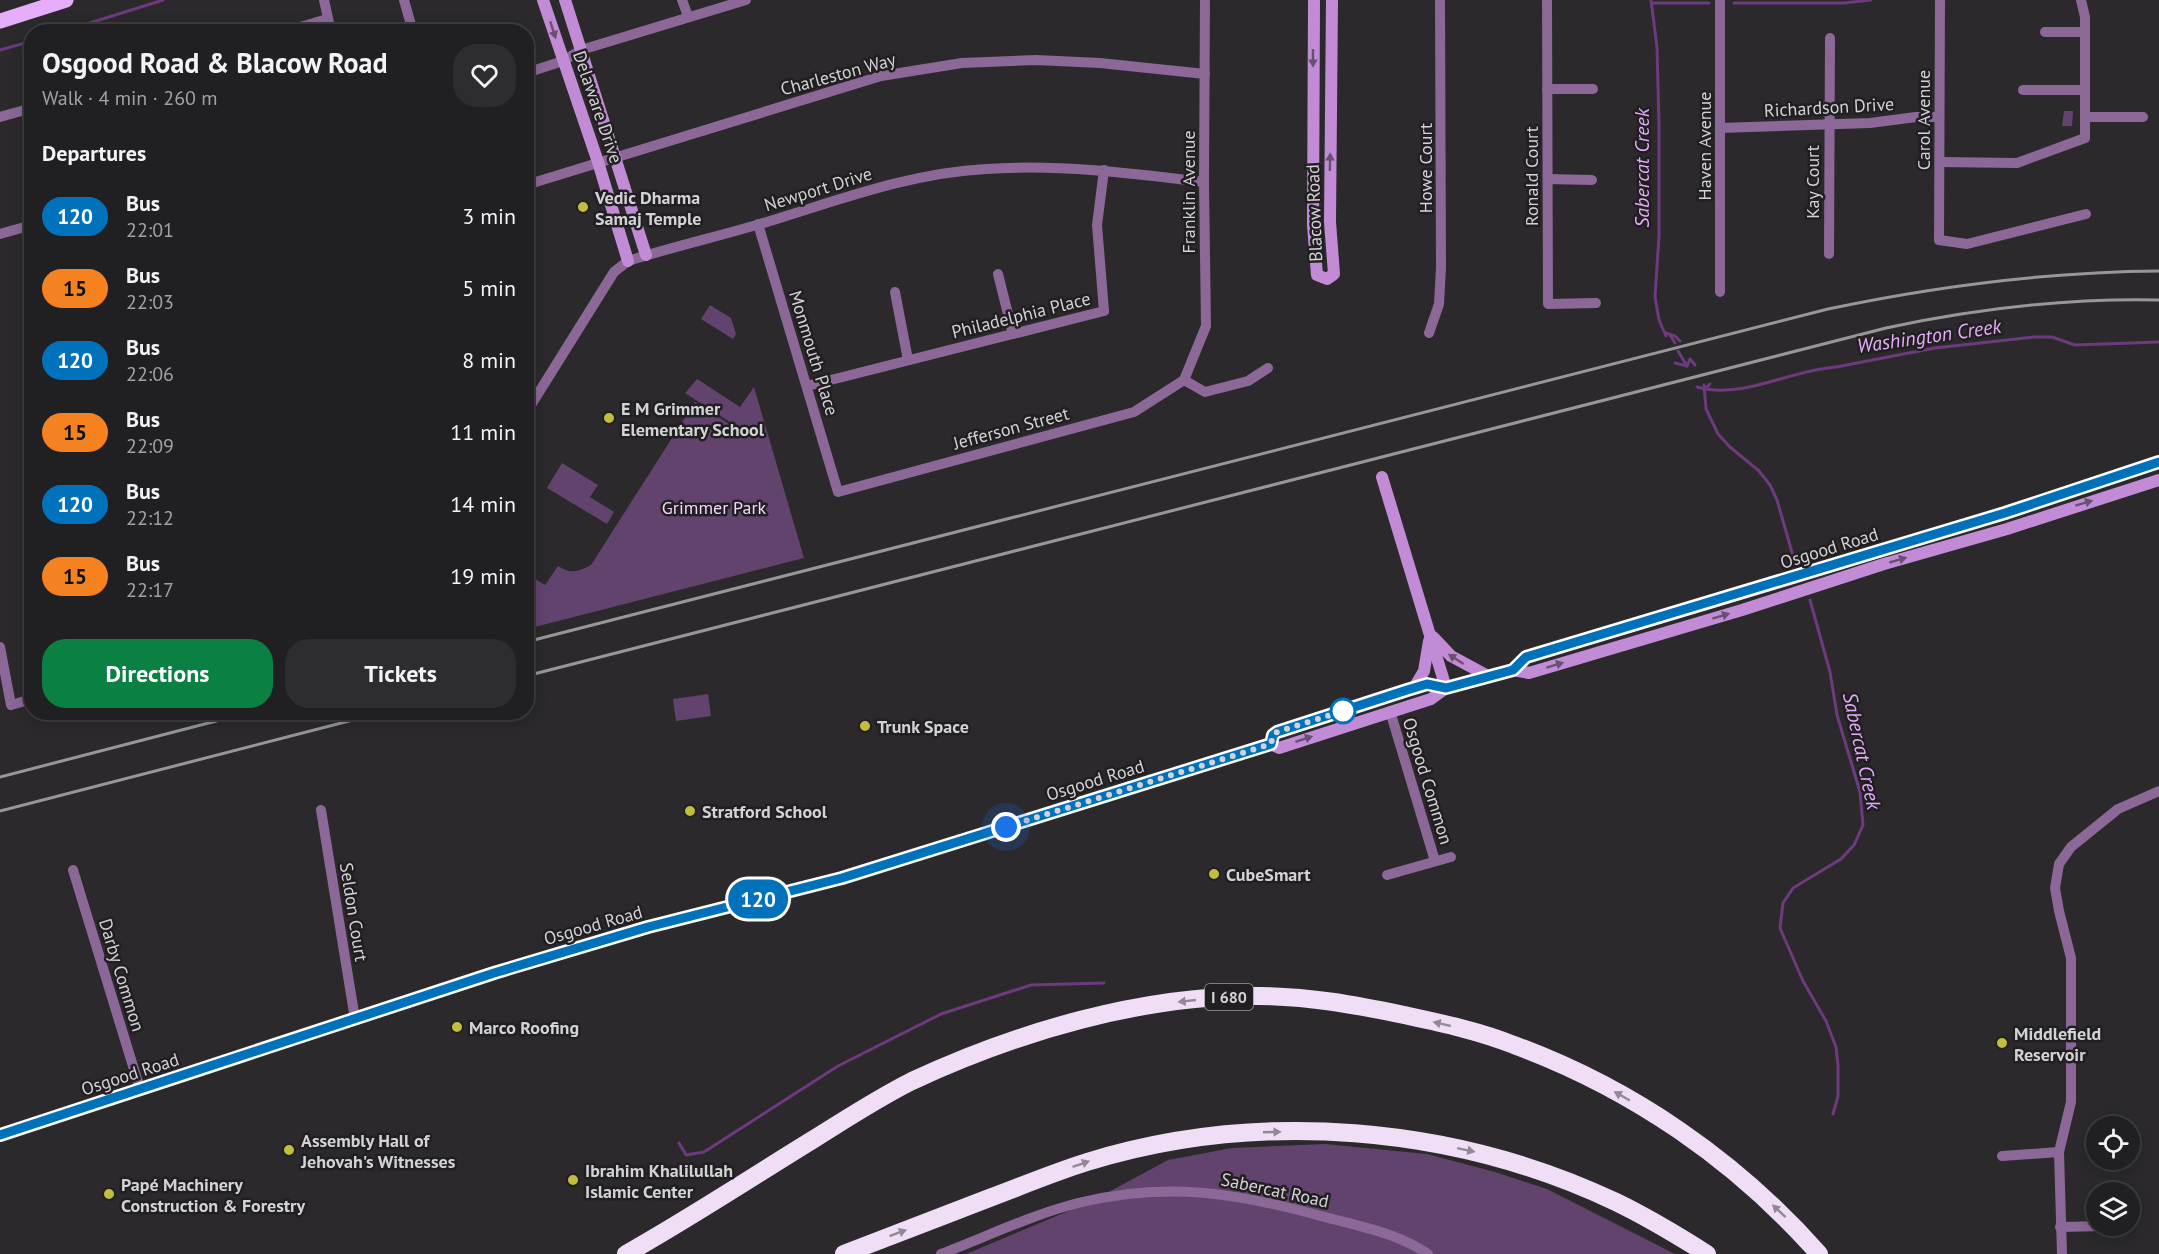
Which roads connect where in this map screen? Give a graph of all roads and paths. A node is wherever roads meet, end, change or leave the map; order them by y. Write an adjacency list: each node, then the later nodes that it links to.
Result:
1 (66, 0): 18 (main road)
2 (324, 0): 17 (street)
3 (404, 0): 21 (street)
4 (543, 0): 26 (main road, Delaware Drive, one-way to 26)
5 (565, 0): 25 (main road, Delaware Drive)
6 (682, 0): 16 (street)
7 (746, 0): 16 (street)
8 (1205, 0): 28 (street, Franklin Avenue)
9 (1314, 0): 10 (main road, Blacow Road, one-way to 10)
10 (1332, 0)
11 (1440, 0): 59 (street, Howe Court)
12 (1547, 0): 29 (street, Ronald Court)
13 (1720, 0): 39 (street, Haven Avenue)
14 (1940, 0): 35 (street, Carol Avenue)
15 (2081, 0): 23 (street)
16 (688, 16): 25 (street)
17 (327, 18): 19 (street); 20 (street)
18 (0, 21)
19 (309, 24)
20 (329, 24)
21 (411, 24)
22 (2045, 32): 23 (street)
23 (2084, 33): 32 (street)
24 (1830, 38): 38 (street, Kay Court)
25 (581, 50): 26 (street); 40 (main road, Delaware Drive)
26 (563, 61): 27 (street); 41 (main road, Delaware Drive)
27 (534, 70)
28 (1205, 74): 40 (street, Charleston Way); 47 (street, Franklin Avenue)
29 (1547, 89): 30 (street); 44 (street, Ronald Court)
30 (1593, 89)
31 (2023, 90): 32 (street)
32 (2085, 90): 36 (street)
33 (24, 110): 34 (street)
34 (0, 117)
35 (1939, 117): 38 (street, Richardson Drive); 42 (street, Carol Avenue)
36 (2085, 117): 37 (street); 42 (street)
37 (2143, 117)
38 (1829, 126): 39 (street, Richardson Drive); 52 (street, Kay Court)
39 (1720, 128): 57 (street, Haven Avenue)
40 (615, 157): 41 (street, Charleston Way); 53 (main road, Delaware Drive)
41 (598, 162): 46 (street, Charleston Way); 54 (main road, Delaware Drive)
42 (1940, 162): 48 (street, Carol Avenue)
43 (1104, 170): 47 (street, Newport Drive); 49 (street, Newport Drive); 60 (street, Philadelphia Place)
44 (1548, 179): 45 (street); 58 (street, Ronald Court)
45 (1592, 180)
46 (534, 182)
47 (1204, 182): 63 (street, Franklin Avenue)
48 (2086, 214)
49 (758, 224): 53 (street, Newport Drive); 64 (street, Monmouth Place)
50 (24, 227): 51 (street)
51 (0, 234)
52 (1829, 254)
53 (646, 255): 54 (street, Newport Drive)
54 (628, 261): 65 (street, Newport Drive)
55 (998, 274): 60 (street)
56 (895, 292): 61 (street)
57 (1720, 292)
58 (1596, 303)
59 (1429, 333)
60 (1013, 334): 61 (street, Philadelphia Place)
61 (908, 360): 64 (street, Philadelphia Place)
62 (1268, 368): 63 (street)
63 (1184, 380): 69 (street, Jefferson Street)
64 (807, 386): 69 (street, Monmouth Place)
65 (534, 400)
66 (2159, 462): 70 (main road, Osgood Road)
67 (1382, 477): 75 (main road)
68 (2159, 480): 71 (main road, Osgood Road, one-way to 68)
69 (838, 492)
70 (1876, 552): 71 (main road); 72 (main road, Osgood Road)
71 (1876, 567): 73 (main road, Osgood Road)
72 (1803, 574): 73 (main road); 74 (main road, Osgood Road)
73 (1808, 588): 76 (main road, Osgood Road, one-way to 73)
74 (1666, 616): 76 (main road); 78 (main road, Osgood Road)
75 (1430, 634): 79 (main road, one-way to 75); 80 (main road); 81 (main road)
76 (1625, 644): 78 (main road, Osgood Road, one-way to 76)
77 (0, 647): 82 (street)
78 (1513, 670): 79 (main road, Osgood Road)
79 (1488, 676): 81 (main road, Osgood Road)
80 (1414, 688): 81 (main road, Osgood Road); 84 (main road, Osgood Road)
81 (1446, 688): 83 (main road, Osgood Road)
82 (24, 701)
83 (1390, 711): 84 (main road, Osgood Road, one-way to 83); 88 (street, Osgood Common)
84 (1271, 744): 91 (main road, Osgood Road)
85 (2159, 791): 94 (street)
86 (321, 810): 91 (street, Seldon Court)
87 (1451, 857): 88 (street, Osgood Common)
88 (1435, 861): 90 (street, Osgood Common)
89 (73, 870): 92 (street, Darby Common)
90 (1387, 875)
91 (355, 1019): 92 (main road, Osgood Road)
92 (140, 1089): 93 (main road, Osgood Road)
93 (0, 1135)
94 (2059, 1152): 95 (street); 97 (street)
95 (2002, 1156)
96 (2086, 1226): 97 (street)
97 (2060, 1227): 104 (street)
98 (626, 1254): 103 (highway, I 680, one-way to 98)
99 (844, 1254): 102 (highway, one-way to 102)
100 (941, 1254): 101 (street, Sabercat Road)
101 (1428, 1254)
102 (1707, 1254)
103 (1819, 1254)
104 (2062, 1254)

